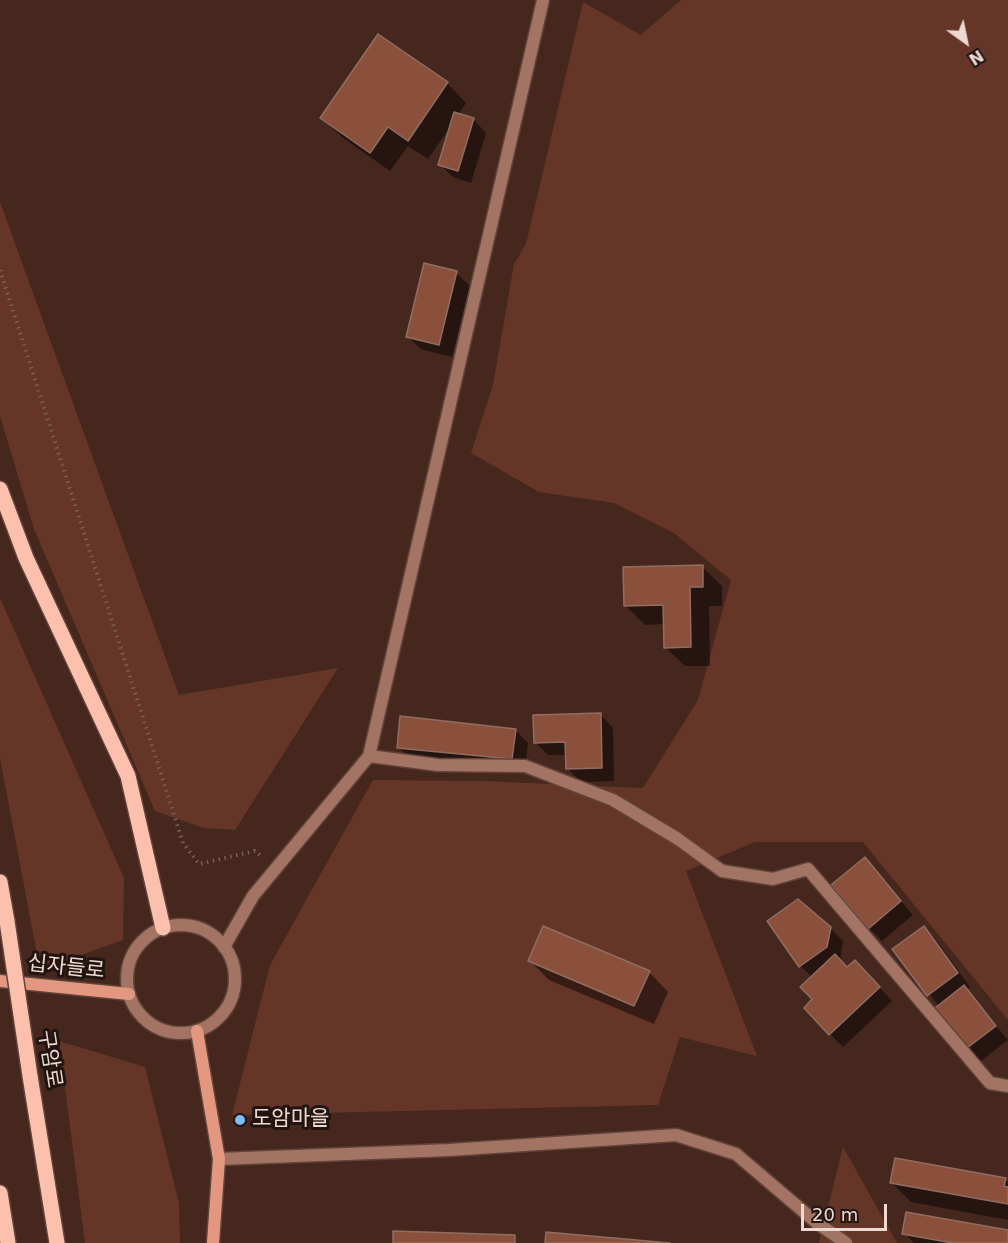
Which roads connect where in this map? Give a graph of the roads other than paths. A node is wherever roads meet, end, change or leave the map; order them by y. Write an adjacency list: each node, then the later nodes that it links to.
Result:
1 (543, 0): 3 (street)
2 (0, 489): 5 (main road)
3 (369, 756): 6 (street); 10 (street)
4 (0, 882): 14 (main road, 구암로, bridge)
5 (163, 928): 6 (street); 8 (street)
6 (224, 946): 9 (street)
7 (0, 981): 8 (main road, 십자들로)
8 (129, 994): 9 (street)
9 (197, 1031): 11 (main road)
10 (1008, 1086)
11 (219, 1159): 15 (main road); 16 (street)
12 (0, 1193): 13 (main road)
13 (8, 1243)
14 (57, 1243)
15 (213, 1243)
16 (846, 1243)

